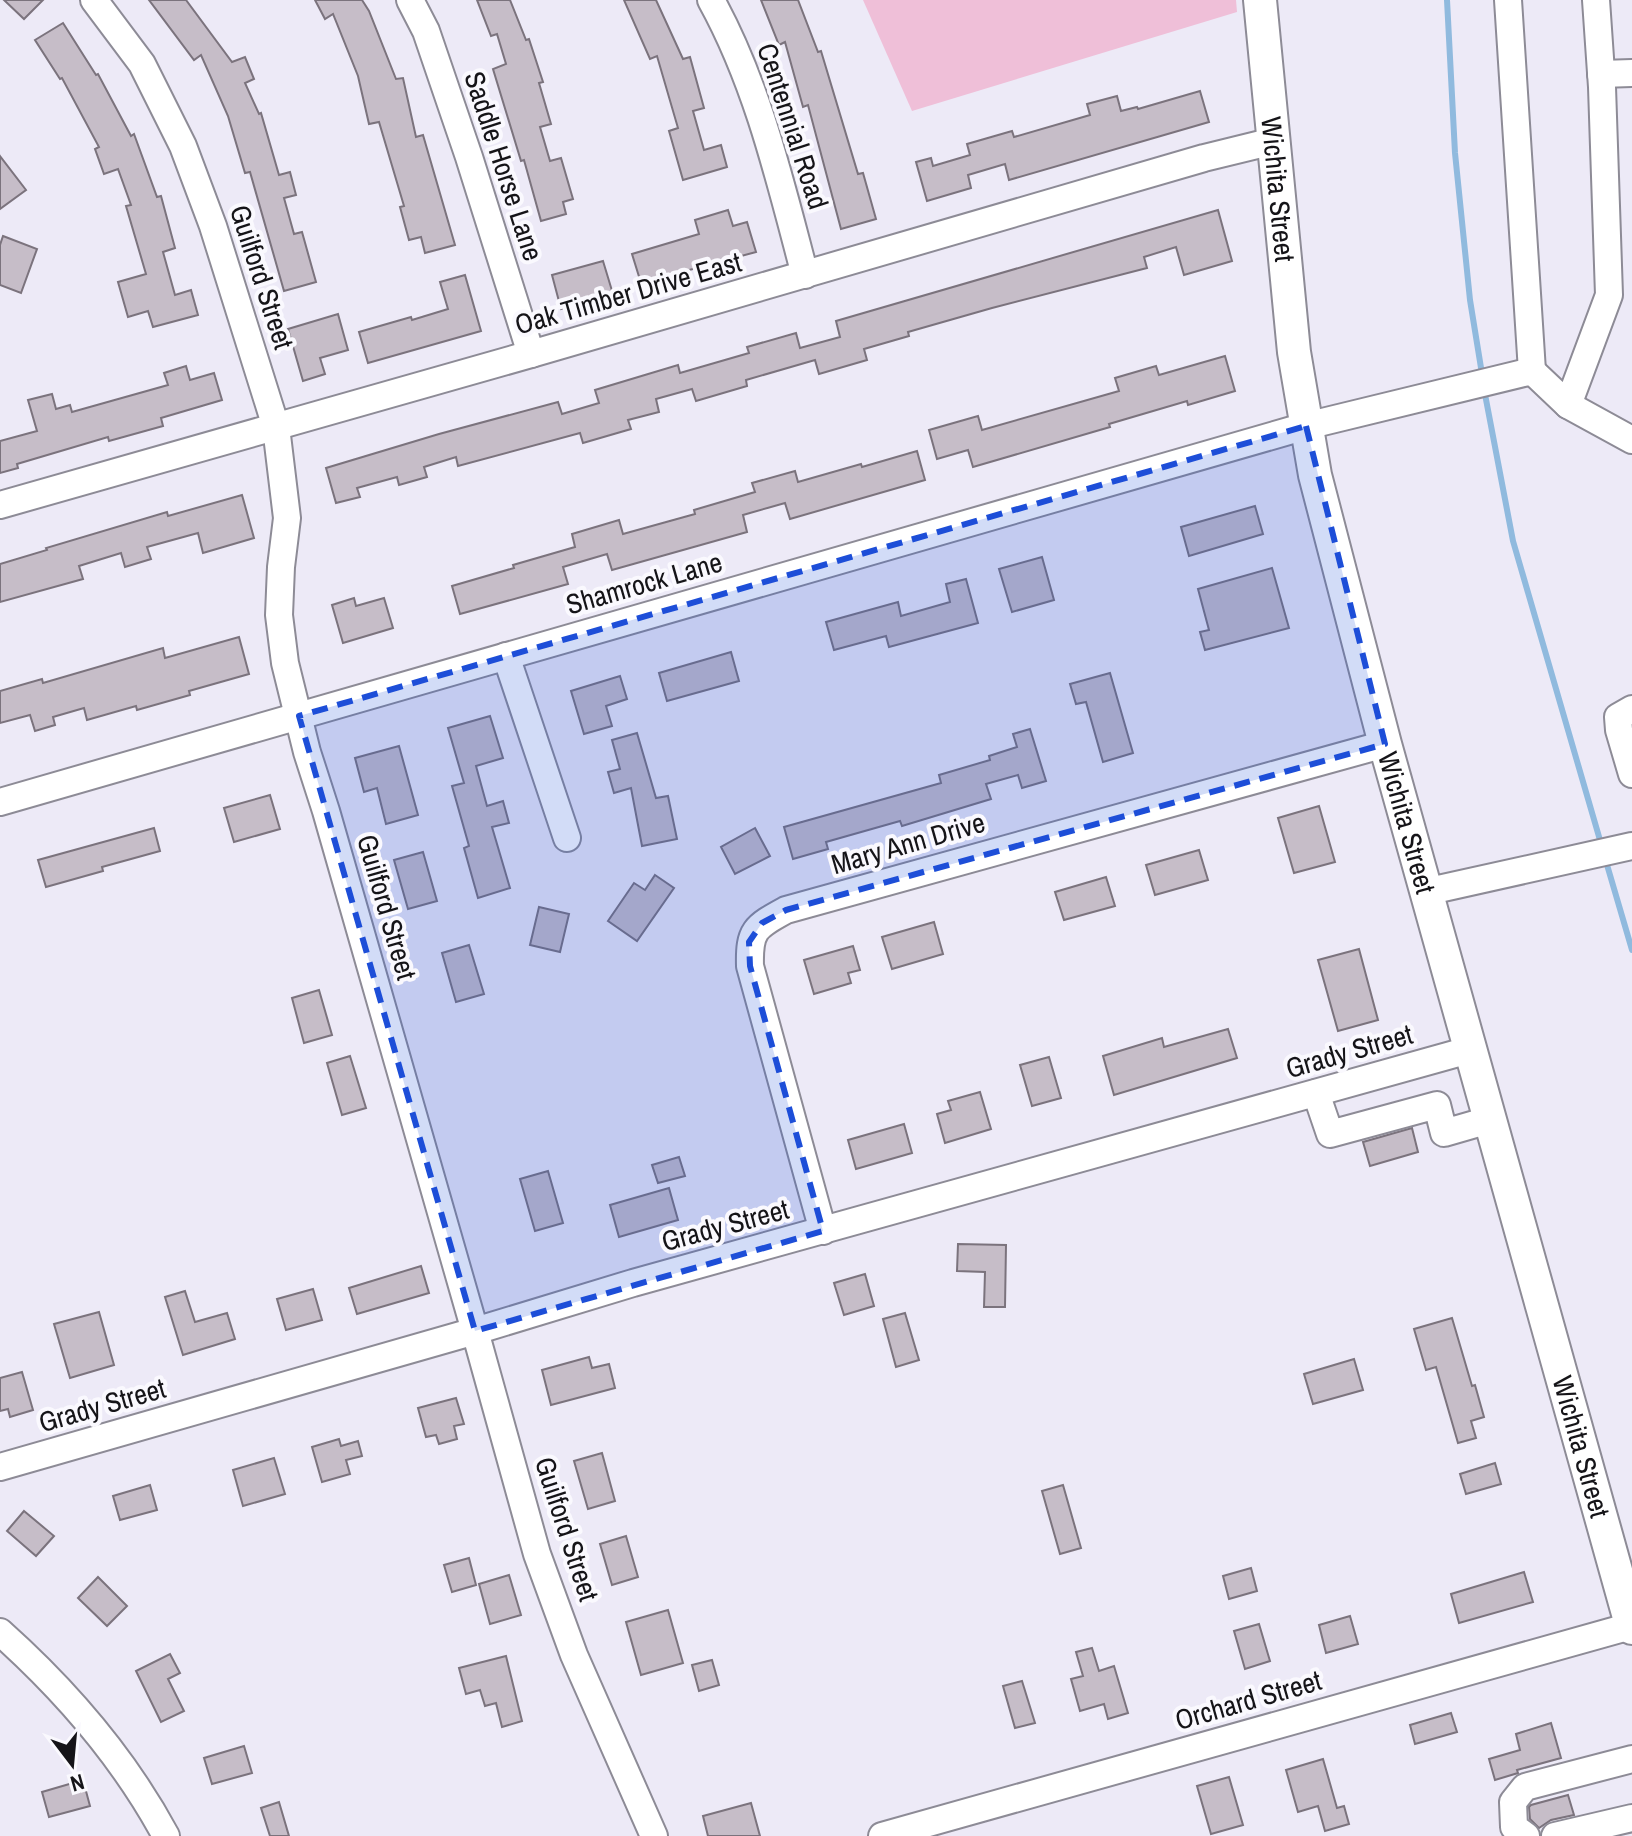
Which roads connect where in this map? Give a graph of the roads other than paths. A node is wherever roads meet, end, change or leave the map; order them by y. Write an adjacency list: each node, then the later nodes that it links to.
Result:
1 (94, 0): 15 (street, Guilford Street)
2 (410, 0): 11 (street, Saddle Horse Lane)
3 (711, 0): 10 (street, Centennial Road)
4 (1260, 0): 9 (main road, Wichita Street)
5 (1508, 0): 12 (street)
6 (1596, 0): 8 (street)
7 (1632, 73): 8 (street)
8 (1601, 74): 13 (street)
9 (1273, 141): 10 (street, Oak Timber Drive East); 14 (main road, Wichita Street)
10 (805, 275): 11 (street, Oak Timber Drive East)
11 (531, 354): 15 (street, Oak Timber Drive East)
12 (1532, 371): 13 (street); 14 (street, Shamrock Lane)
13 (1568, 405): 16 (street)
14 (1306, 426): 18 (street, Shamrock Lane); 21 (main road, Wichita Street)
15 (276, 427): 17 (street, Oak Timber Drive East); 20 (street, Guilford Street)
16 (1632, 440)
17 (0, 505)
18 (506, 656): 20 (street, Shamrock Lane); 24 (street)
19 (1632, 709): 22 (street)
20 (299, 716): 23 (street, Shamrock Lane); 31 (street, Guilford Street)
21 (1385, 744): 26 (main road, Wichita Street); 30 (street, Mary Ann Drive)
22 (1632, 774)
23 (0, 802)
24 (567, 838)
25 (1630, 846): 26 (street)
26 (1425, 892): 27 (main road, Wichita Street)
27 (1469, 1050): 28 (street, Grady Street); 29 (main road, Wichita Street)
28 (1316, 1093): 29 (street); 30 (street, Grady Street)
29 (1489, 1120): 33 (main road, Wichita Street)
30 (823, 1231): 31 (street, Grady Street)
31 (475, 1331): 32 (street, Grady Street); 38 (street, Guilford Street)
32 (0, 1467)
33 (1632, 1627): 39 (street, Orchard Street)
34 (0, 1632): 37 (street)
35 (1632, 1759): 40 (street)
36 (1632, 1818): 41 (street)
37 (166, 1836)
38 (654, 1836)
39 (882, 1836)
40 (1526, 1836)
41 (1555, 1836)

